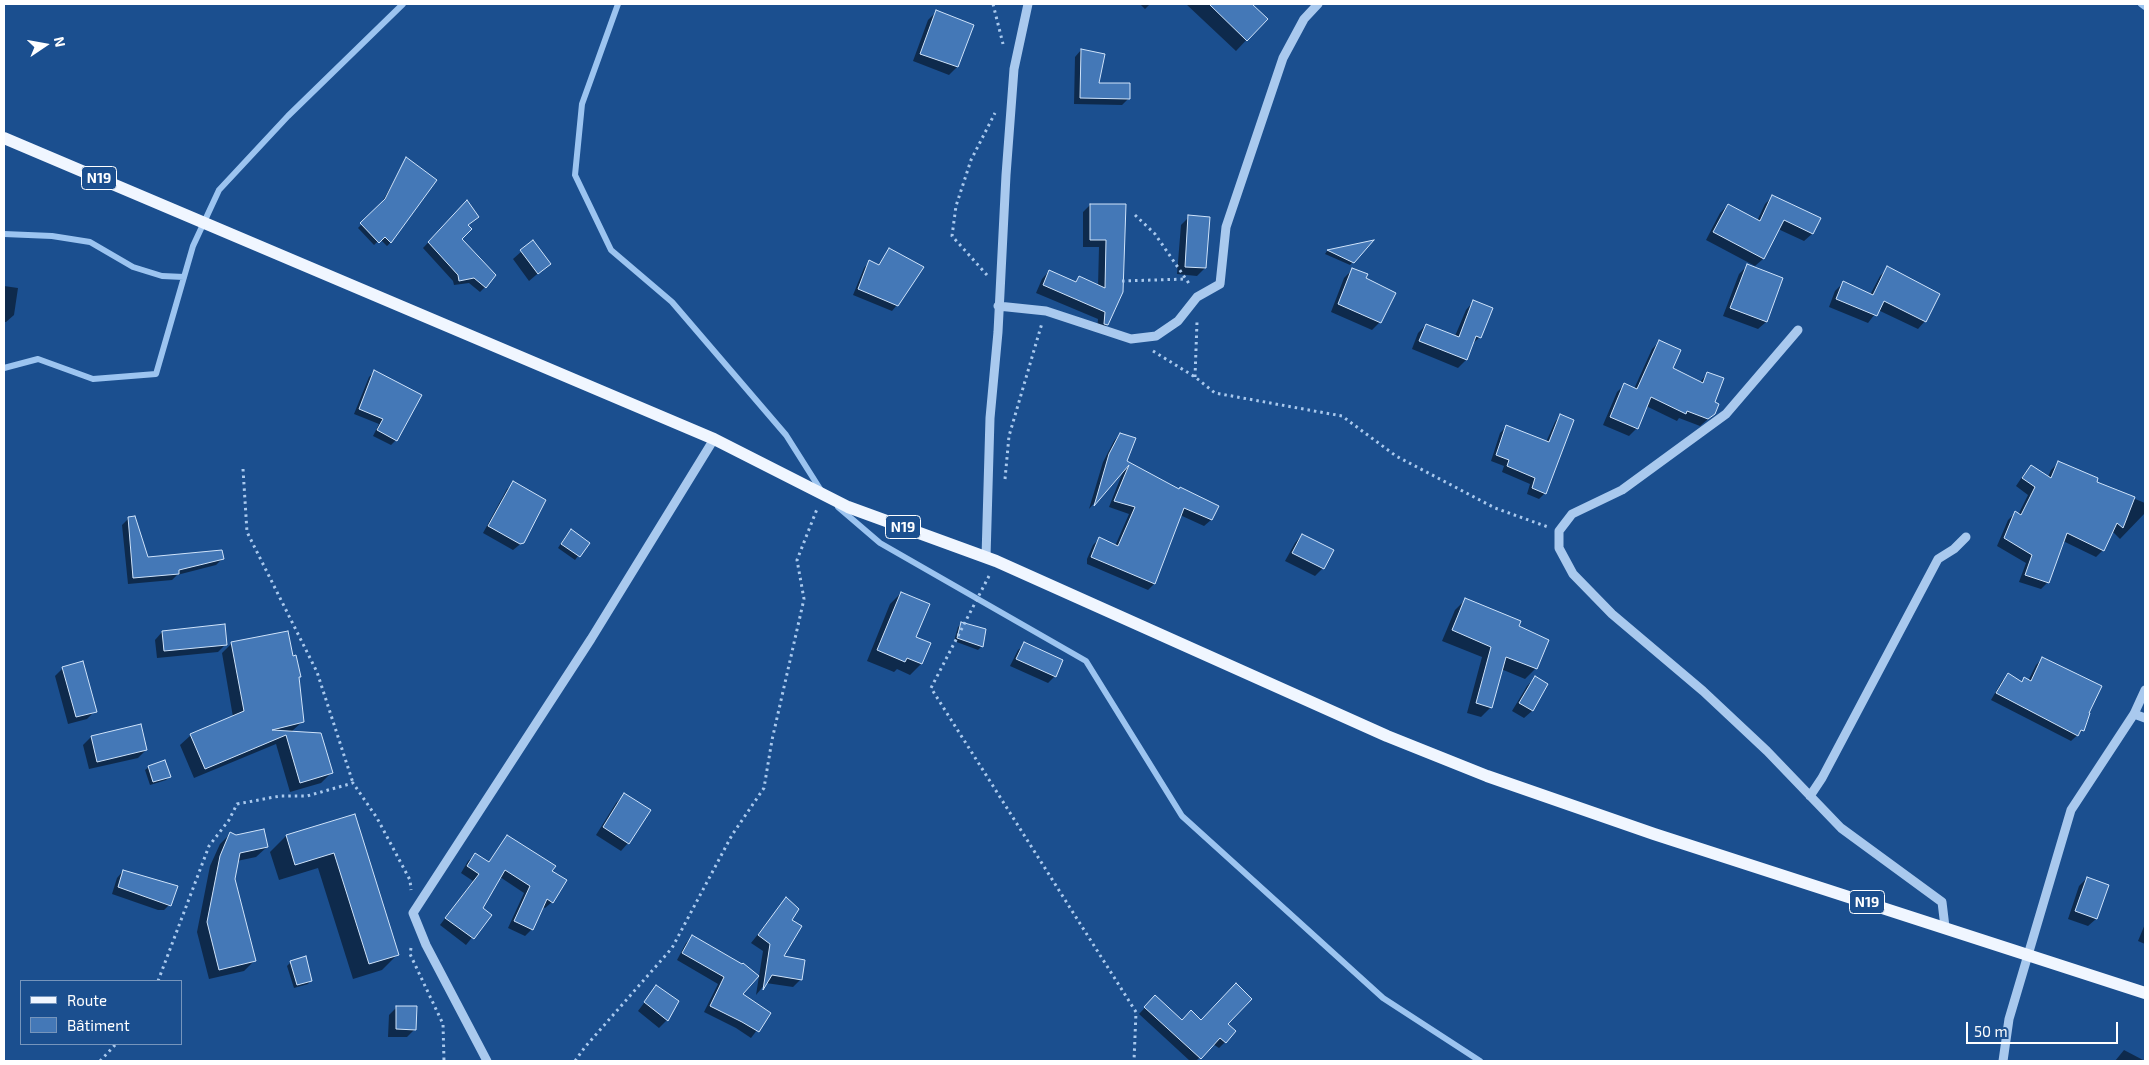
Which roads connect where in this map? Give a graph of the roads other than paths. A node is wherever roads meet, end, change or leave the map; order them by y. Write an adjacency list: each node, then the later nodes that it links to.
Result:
1 (1028, 4): 4 (street)
2 (1318, 4): 4 (street)
3 (4, 138): 6 (main road, N19)
4 (998, 306): 8 (street)
5 (1798, 330): 12 (street)
6 (714, 439): 8 (main road, N19); 16 (street)
7 (1966, 537): 12 (street)
8 (991, 559): 13 (main road, N19)
9 (2145, 690): 10 (street)
10 (2134, 714): 11 (street); 14 (street)
11 (2145, 718)
12 (1810, 796): 13 (street)
13 (1945, 927): 14 (main road, N19)
14 (2028, 954): 15 (main road, N19); 17 (street)
15 (2145, 993)
16 (487, 1061)
17 (2003, 1061)

